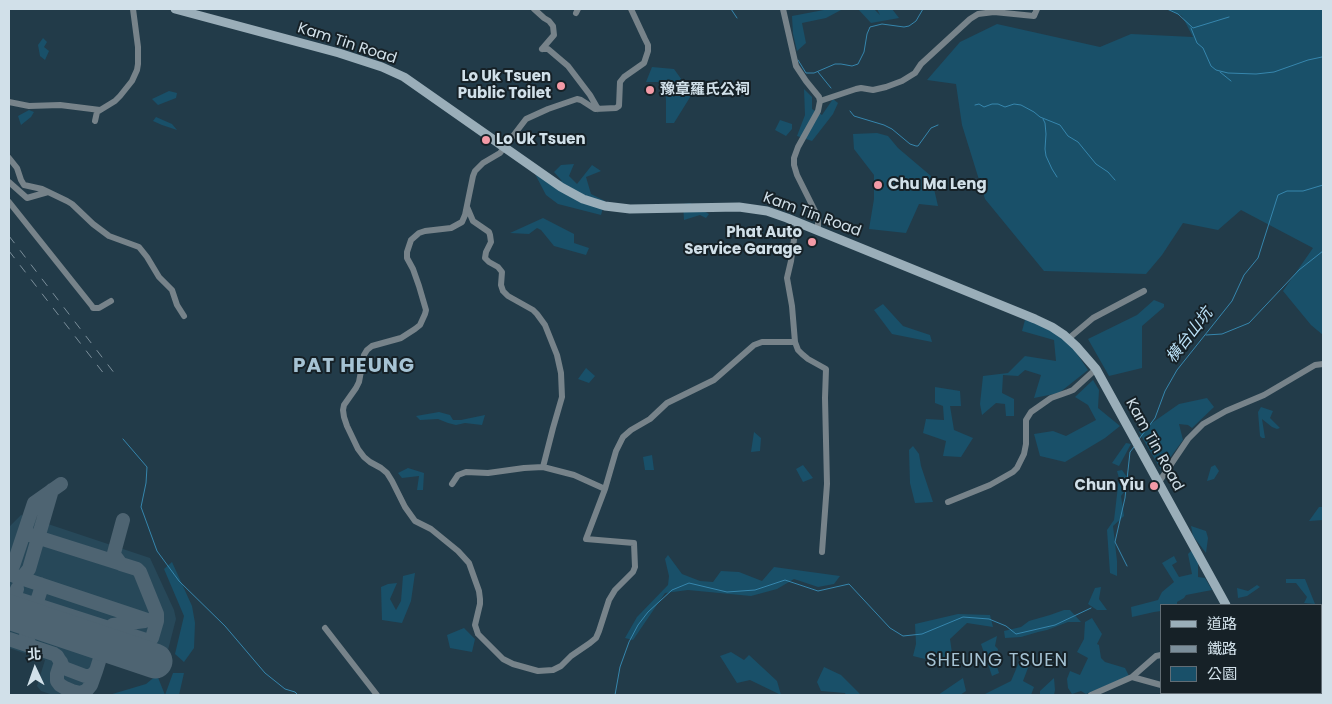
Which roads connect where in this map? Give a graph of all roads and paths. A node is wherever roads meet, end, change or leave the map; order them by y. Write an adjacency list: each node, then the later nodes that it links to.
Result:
1 (133, 9): 10 (street)
2 (175, 9): 12 (main road, Kam Tin Road)
3 (534, 9): 9 (street)
4 (631, 9): 9 (street)
5 (783, 9): 7 (street)
6 (1037, 9): 7 (street)
7 (820, 101): 19 (street)
8 (9, 102): 10 (street)
9 (598, 109): 12 (street)
10 (100, 110): 11 (street)
11 (94, 121)
12 (504, 146): 17 (street); 18 (main road, Kam Tin Road)
13 (9, 158): 15 (street)
14 (9, 182): 15 (street)
15 (48, 192): 22 (street)
16 (9, 202): 21 (street)
17 (467, 205): 27 (street); 30 (street)
18 (798, 222): 19 (main road, Kam Tin Road); 24 (street)
19 (818, 230): 23 (main road, Kam Tin Road)
20 (1144, 291): 23 (street)
21 (112, 301)
22 (184, 316)
23 (1068, 339): 26 (main road, Kam Tin Road)
24 (795, 342): 30 (street); 32 (street)
25 (1323, 364): 28 (street)
26 (1096, 369): 28 (main road, Kam Tin Road); 31 (street)
27 (543, 467): 29 (street); 30 (street)
28 (1159, 482): 33 (main road, Kam Tin Road)
29 (452, 484)
30 (605, 489)
31 (948, 502)
32 (822, 552)
33 (1225, 604)
34 (325, 628): 38 (street)
35 (1160, 655): 36 (street)
36 (1132, 677): 37 (street); 39 (street)
37 (1160, 685)
38 (377, 695)
39 (1091, 695)

